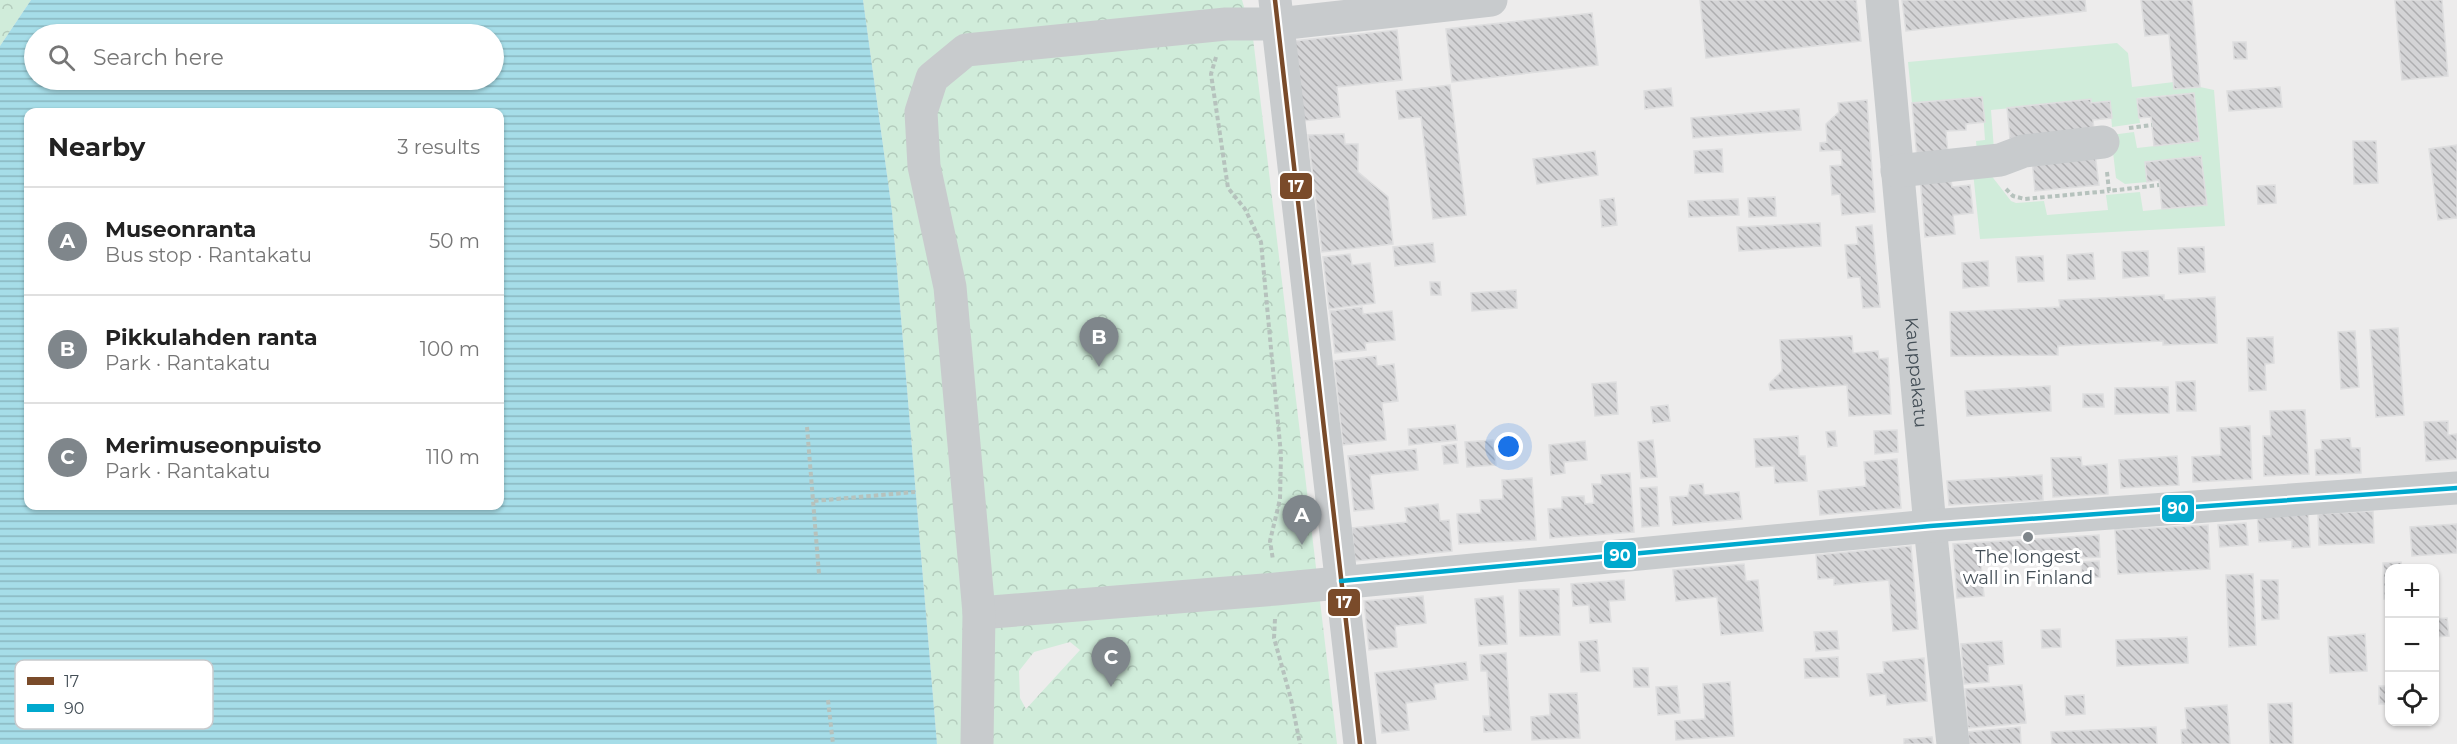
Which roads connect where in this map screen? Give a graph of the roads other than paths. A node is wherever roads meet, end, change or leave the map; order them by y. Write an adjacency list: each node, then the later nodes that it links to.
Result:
1 (1491, 0): 3 (street)
2 (1882, 0): 5 (street, Kauppakatu)
3 (1277, 12): 8 (street); 9 (street)
4 (2103, 142): 5 (street)
5 (1897, 171): 7 (street, Kauppakatu)
6 (2457, 488): 7 (street)
7 (1930, 526): 8 (street); 12 (street, Kauppakatu)
8 (1341, 581): 9 (street); 11 (street)
9 (979, 614): 10 (street)
10 (977, 744)
11 (1360, 744)
12 (1953, 744)

